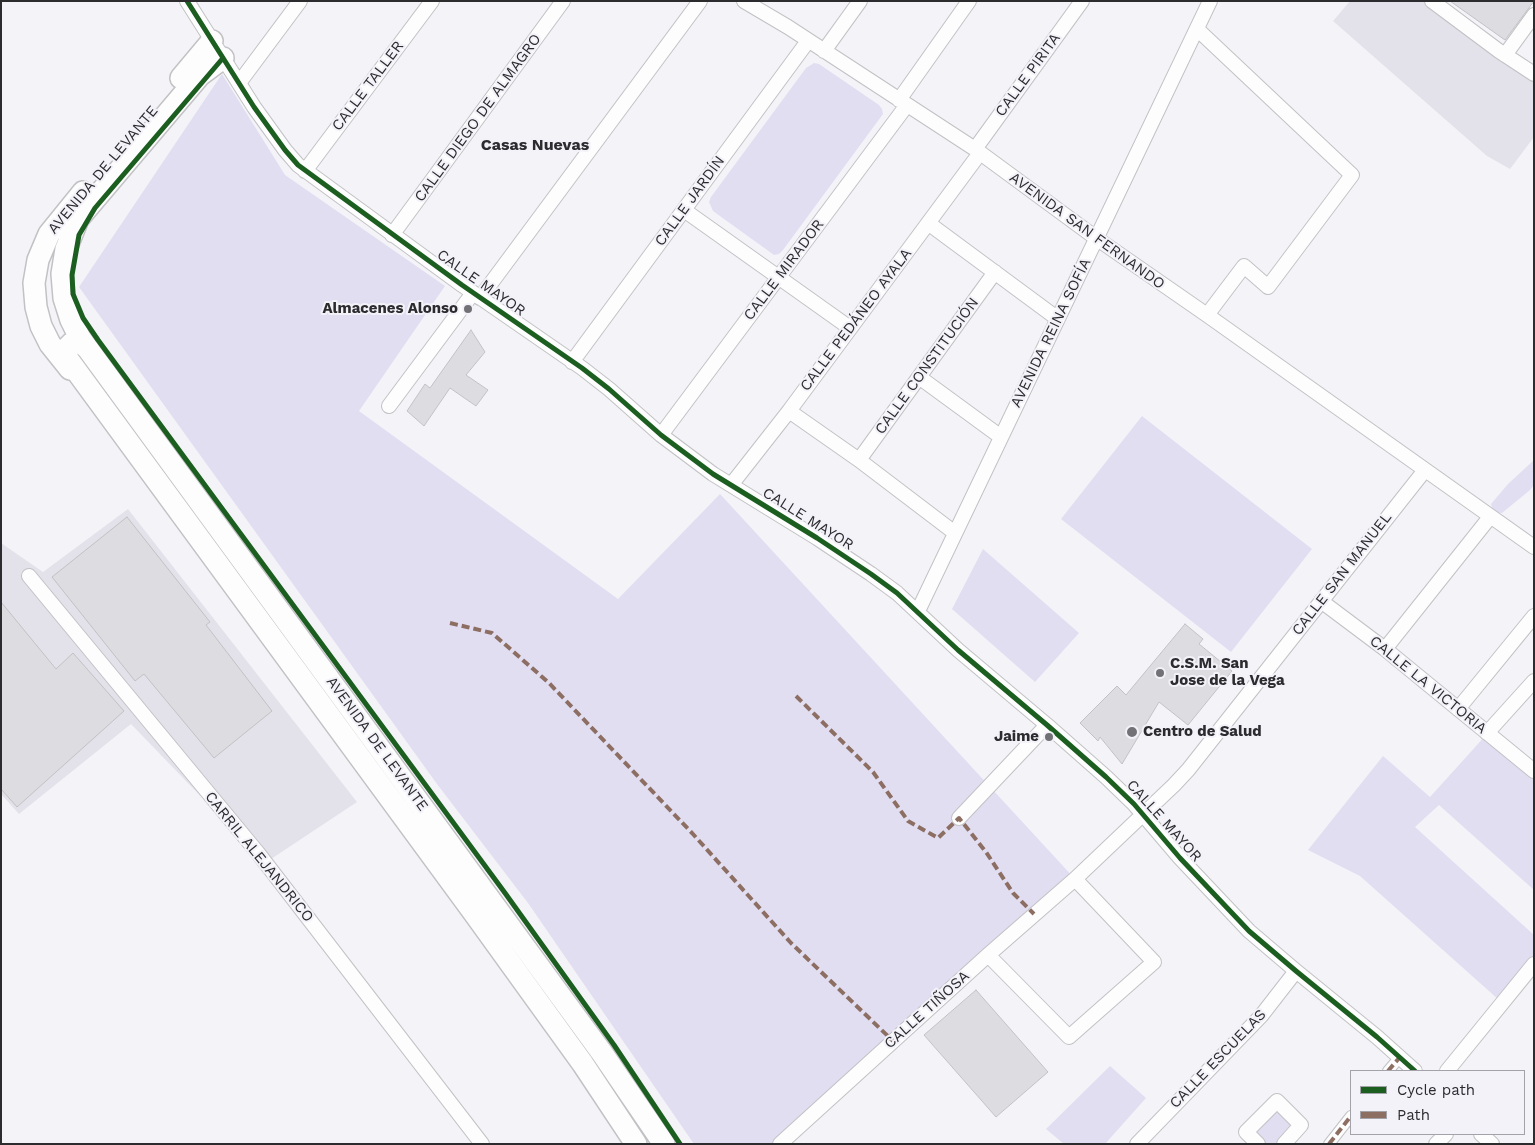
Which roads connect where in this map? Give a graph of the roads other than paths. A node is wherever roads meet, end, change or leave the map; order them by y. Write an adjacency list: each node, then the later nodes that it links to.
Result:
1 (187, 1): 15 (street, CALLE MAYOR)
2 (300, 1): 19 (street)
3 (432, 1): 22 (street, CALLE TALLER)
4 (564, 1): 25 (street, CALLE DIEGO DE ALMAGRO)
5 (700, 1): 29 (street)
6 (744, 1): 14 (street, AVENIDA SAN FERNANDO)
7 (860, 1): 16 (street)
8 (969, 1): 20 (street, CALLE MIRADOR)
9 (1082, 1): 21 (street, CALLE PIRITA)
10 (1210, 1): 13 (street, AVENIDA REINA SOFÍA)
11 (1432, 1): 17 (street)
12 (1534, 15): 17 (street)
13 (1196, 29): 26 (street, AVENIDA REINA SOFÍA); 30 (street)
14 (808, 41): 16 (street, AVENIDA SAN FERNANDO); 23 (street, CALLE JARDÍN)
15 (217, 49): 19 (street, CALLE MAYOR); 33 (main road, AVENIDA DE LEVANTE); 38 (main road, AVENIDA DE LEVANTE)
16 (824, 51): 20 (street, AVENIDA SAN FERNANDO)
17 (1505, 55): 18 (street)
18 (1534, 74)
19 (238, 82): 22 (street, CALLE MAYOR)
20 (903, 102): 21 (street, AVENIDA SAN FERNANDO); 28 (street, CALLE MIRADOR)
21 (977, 151): 24 (street, CALLE PEDÁNEO AYALA); 26 (street, AVENIDA SAN FERNANDO)
22 (305, 171): 25 (street, CALLE MAYOR)
23 (684, 210): 28 (street); 34 (street, CALLE JARDÍN)
24 (928, 223): 27 (street); 32 (street, CALLE PEDÁNEO AYALA)
25 (392, 234): 29 (street, CALLE MAYOR)
26 (1096, 238): 30 (street, AVENIDA SAN FERNANDO); 31 (street, AVENIDA REINA SOFÍA)
27 (995, 272): 31 (street); 35 (street, CALLE CONSTITUCIÓN)
28 (778, 278): 32 (street); 39 (street, CALLE MIRADOR)
29 (477, 295): 34 (street, CALLE MAYOR); 36 (street)
30 (1207, 315): 42 (street, AVENIDA SAN FERNANDO)
31 (1058, 319): 40 (street, AVENIDA REINA SOFÍA)
32 (850, 328): 37 (street, CALLE PEDÁNEO AYALA)
33 (87, 348): 38 (main road, AVENIDA DE LEVANTE); 72 (main road, AVENIDA DE LEVANTE)
34 (572, 362): 39 (street, CALLE MAYOR)
35 (919, 377): 40 (street); 41 (street, CALLE CONSTITUCIÓN)
36 (389, 406)
37 (789, 411): 41 (street); 43 (street, CALLE PEDÁNEO AYALA)
38 (108, 413): 71 (main road, AVENIDA DE LEVANTE)
39 (661, 435): 43 (street, CALLE MAYOR)
40 (1001, 437): 45 (street, AVENIDA REINA SOFÍA)
41 (858, 460): 45 (street)
42 (1424, 470): 44 (street, AVENIDA SAN FERNANDO); 48 (street, CALLE SAN MANUEL)
43 (731, 485): 49 (street, CALLE MAYOR)
44 (1490, 517): 46 (street, AVENIDA SAN FERNANDO); 51 (street)
45 (955, 533): 49 (street, AVENIDA REINA SOFÍA)
46 (1534, 547)
47 (28, 576): 70 (street, CARRIL ALEJANDRICO)
48 (1321, 601): 51 (street, CALLE LA VICTORIA); 57 (street, CALLE SAN MANUEL)
49 (918, 611): 54 (street, CALLE MAYOR)
50 (1534, 616): 53 (street)
51 (1386, 649): 53 (street, CALLE LA VICTORIA)
52 (1534, 681): 55 (street)
53 (1458, 709): 55 (street, CALLE LA VICTORIA)
54 (1047, 725): 57 (street, CALLE MAYOR); 58 (street)
55 (1487, 733): 56 (street, CALLE LA VICTORIA)
56 (1534, 770)
57 (1143, 815): 59 (street, CALLE SAN MANUEL); 62 (street, CALLE MAYOR)
58 (959, 818)
59 (1075, 879): 60 (street, CALLE TIÑOSA); 60 (street)
60 (988, 955): 73 (street, CALLE TIÑOSA)
61 (1534, 964): 66 (street)
62 (1296, 972): 63 (street, CALLE MAYOR); 74 (street, CALLE ESCUELAS)
63 (1400, 1057): 64 (street); 65 (street, CALLE MAYOR)
64 (1389, 1070)
65 (1414, 1070)
66 (1448, 1070)
67 (1350, 1117): 77 (street)
68 (1445, 1135): 78 (street)
69 (1481, 1135): 79 (street)
70 (482, 1144)
71 (636, 1144)
72 (664, 1144)
73 (780, 1144)
74 (1137, 1144)
75 (1258, 1144): 76 (street)
76 (1284, 1144)
77 (1329, 1144)
78 (1436, 1144)
79 (1492, 1144)

